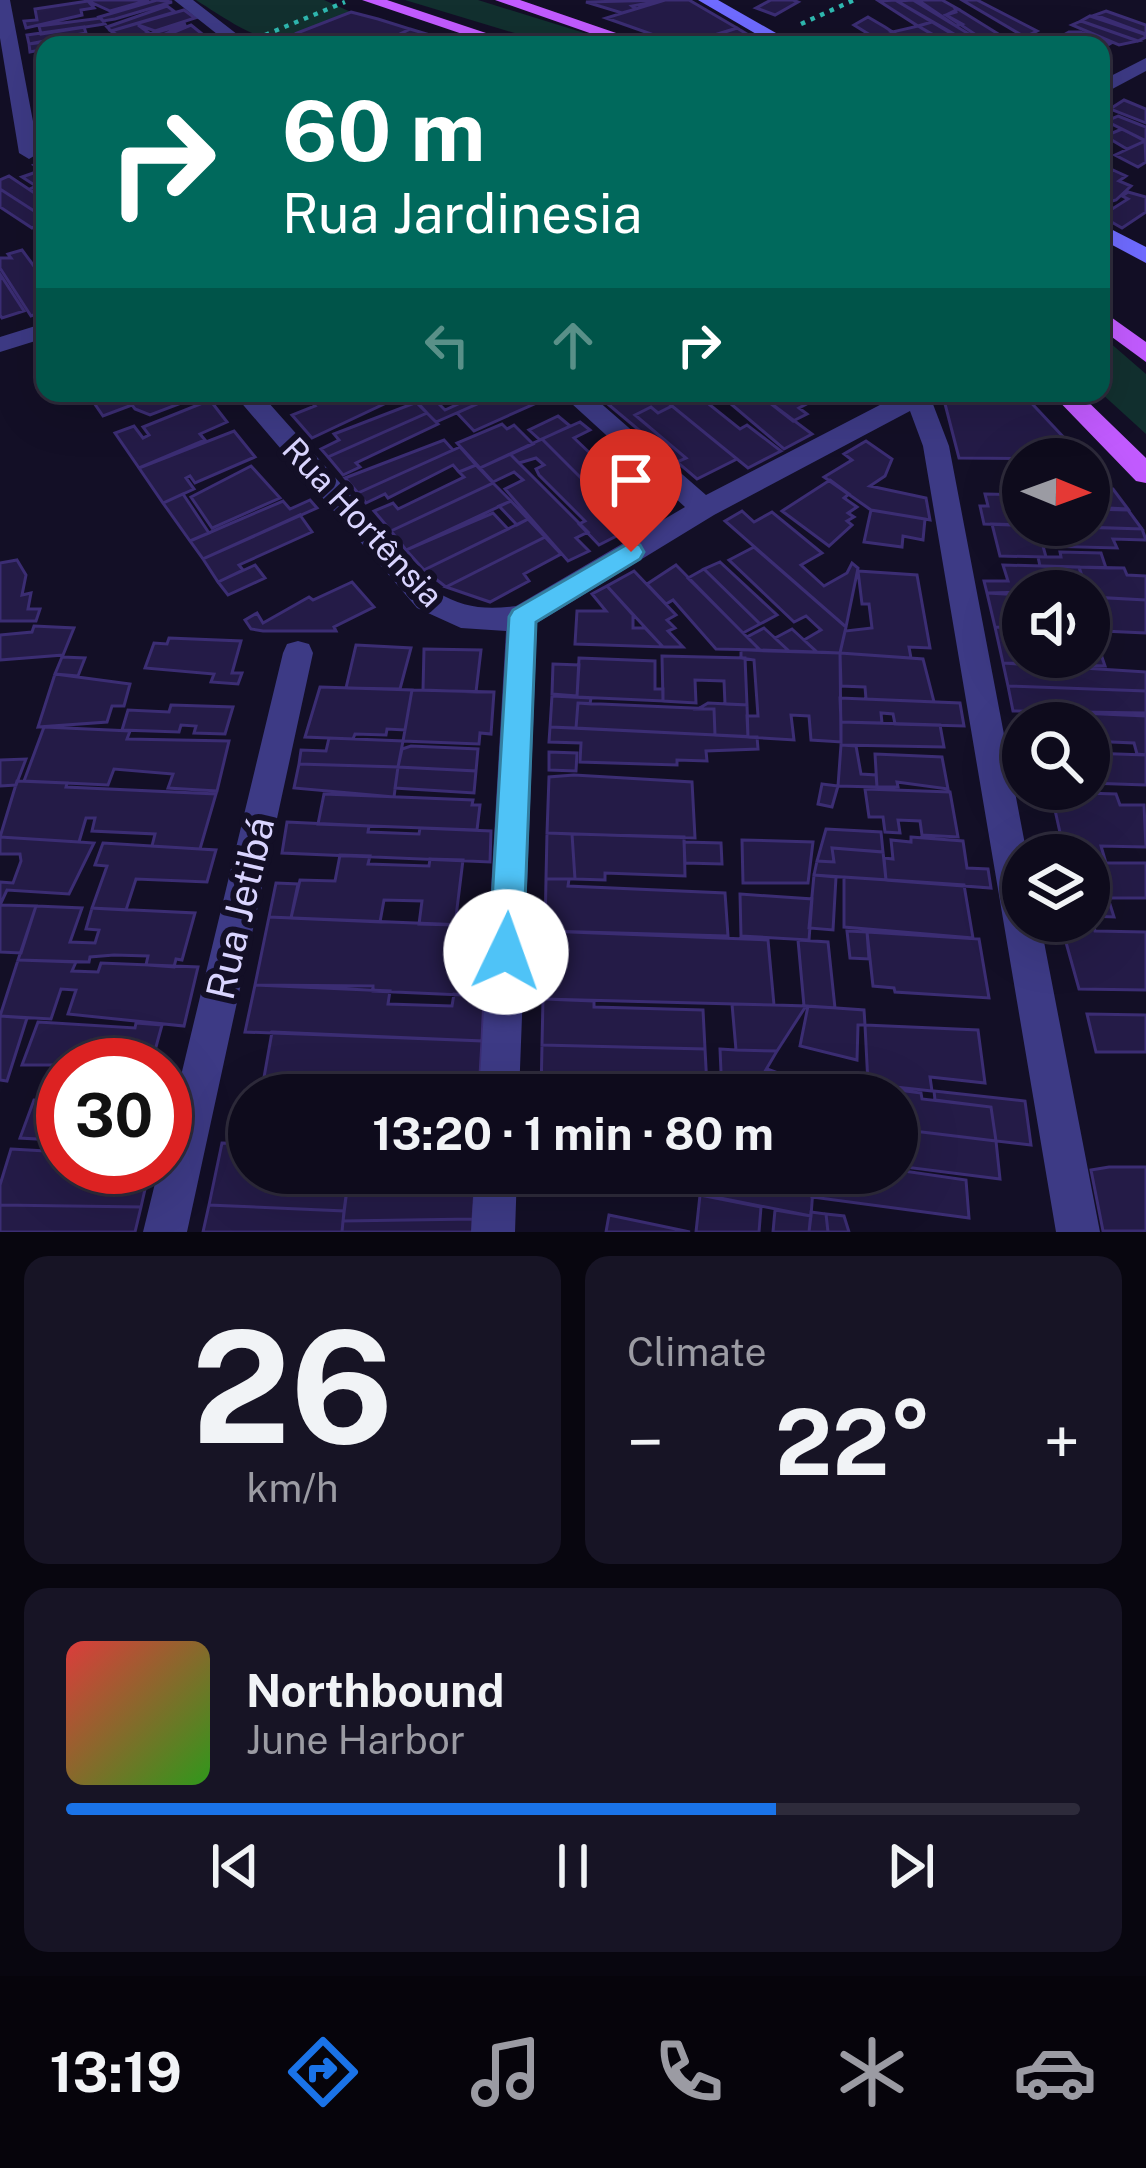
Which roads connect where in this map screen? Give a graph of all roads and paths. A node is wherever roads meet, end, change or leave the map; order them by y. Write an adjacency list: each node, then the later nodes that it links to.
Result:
1 (2, 0): 16 (street)
2 (182, 0): 8 (street)
3 (350, 0): 9 (path)
4 (370, 0): 10 (main road)
5 (503, 0): 11 (main road)
6 (706, 0): 12 (street)
7 (854, 0): 13 (path)
8 (230, 36)
9 (264, 36)
10 (484, 36)
11 (614, 36)
12 (772, 36)
13 (790, 36)
14 (1146, 63): 15 (street)
15 (1110, 84)
16 (29, 153)
17 (1110, 235): 18 (street)
18 (1146, 256)
19 (1110, 324): 22 (main road)
20 (36, 333): 21 (street)
21 (0, 345)
22 (1146, 354)
23 (254, 402): 30 (street, Rua Hortênsia)
24 (583, 402): 29 (street)
25 (905, 402): 29 (street)
26 (922, 402): 36 (street)
27 (1073, 402): 28 (main road)
28 (1146, 474)
29 (704, 508): 30 (street)
30 (522, 617): 32 (street)
31 (298, 653): 34 (street, Rua Jetibá)
32 (501, 1074)
33 (495, 1194): 35 (street)
34 (165, 1232)
35 (493, 1232)
36 (1078, 1232)

